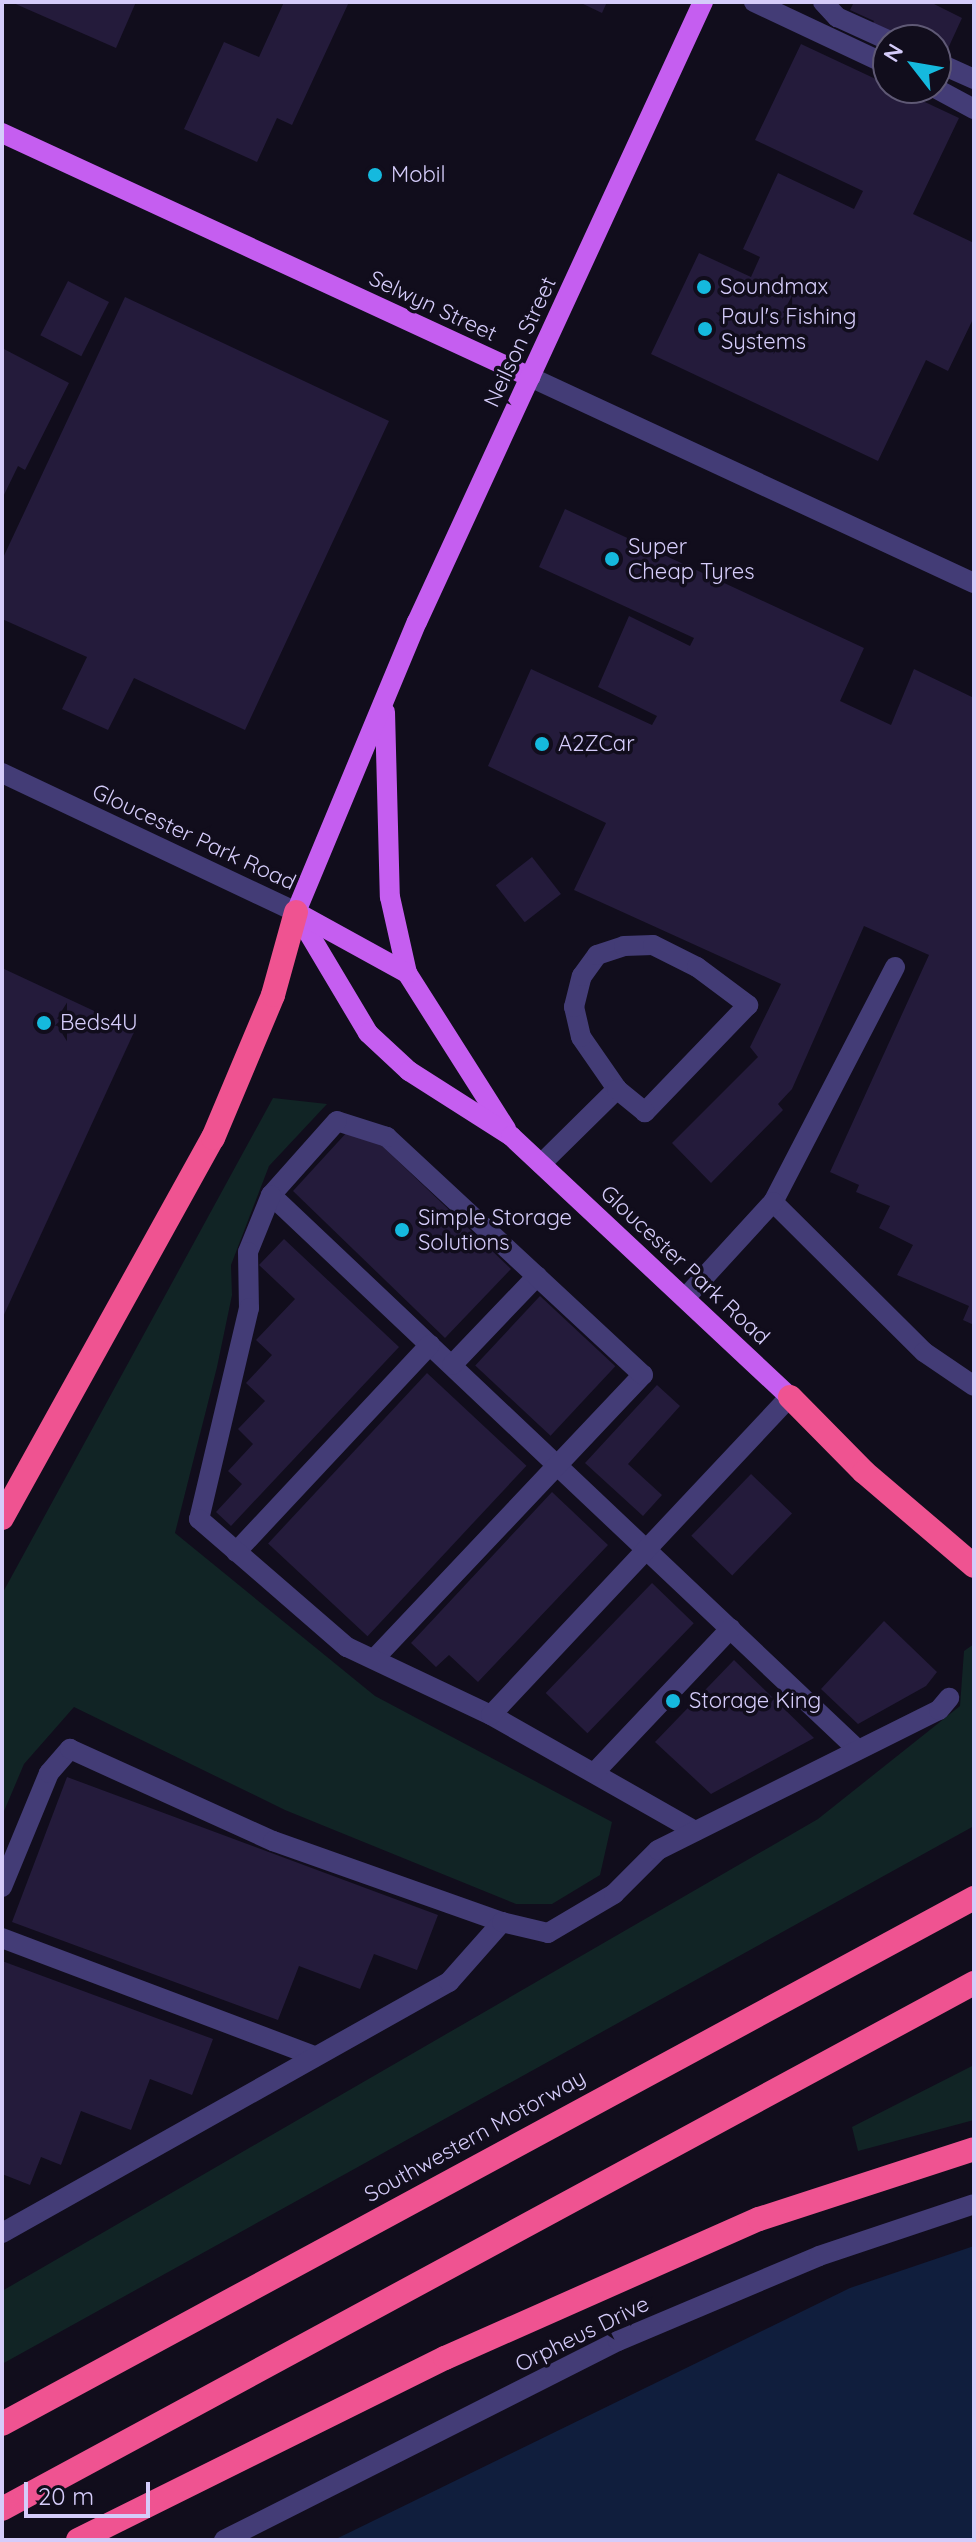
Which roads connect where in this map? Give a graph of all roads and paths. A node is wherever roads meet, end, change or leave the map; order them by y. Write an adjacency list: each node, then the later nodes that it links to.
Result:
1 (703, 2): 11 (main road, Neilson Street)
2 (754, 2): 5 (street)
3 (822, 2): 4 (street)
4 (872, 33)
5 (872, 57)
6 (952, 69): 7 (street)
7 (974, 79)
8 (952, 97): 9 (street)
9 (974, 109)
10 (2, 133): 11 (main road, Selwyn Street)
11 (530, 377): 12 (street, Selwyn Street); 13 (main road, Neilson Street)
12 (974, 583)
13 (385, 704): 15 (main road, Neilson Street); 17 (main road, Neilson Street)
14 (2, 773): 15 (street, Gloucester Park Road)
15 (296, 912): 17 (main road); 19 (main road, Gloucester Park Road); 30 (highway)
16 (895, 967): 22 (street)
17 (407, 973): 19 (main road, Gloucester Park Road)
18 (617, 1089): 18 (street); 20 (street)
19 (511, 1136): 20 (main road, Gloucester Park Road)
20 (541, 1164): 24 (main road, Gloucester Park Road)
21 (271, 1195): 23 (street); 25 (street); 32 (street)
22 (773, 1202): 24 (street); 27 (street)
23 (537, 1276): 26 (street); 29 (street)
24 (686, 1297): 28 (main road, Gloucester Park Road)
25 (430, 1345): 26 (street); 32 (street)
26 (452, 1365): 29 (street)
27 (974, 1386)
28 (790, 1397): 31 (street); 33 (highway)
29 (558, 1464): 31 (street); 35 (street)
30 (2, 1518)
31 (648, 1549): 34 (street); 37 (street)
32 (236, 1552): 35 (street)
33 (974, 1566)
34 (731, 1628): 38 (street); 39 (street)
35 (375, 1658): 37 (street)
36 (949, 1698): 38 (street)
37 (491, 1715): 39 (street)
38 (857, 1749): 40 (street)
39 (594, 1773): 40 (street)
40 (695, 1831): 43 (street)
41 (2, 1887): 43 (street)
42 (974, 1898): 50 (highway, Southwestern Motorway)
43 (502, 1922): 46 (street)
44 (2, 1938): 46 (street)
45 (974, 1983): 51 (highway)
46 (314, 2056): 49 (street)
47 (974, 2149): 52 (highway)
48 (974, 2204): 53 (street, Orpheus Drive)
49 (2, 2233)
50 (2, 2424)
51 (2, 2509)
52 (78, 2540)
53 (224, 2540)

